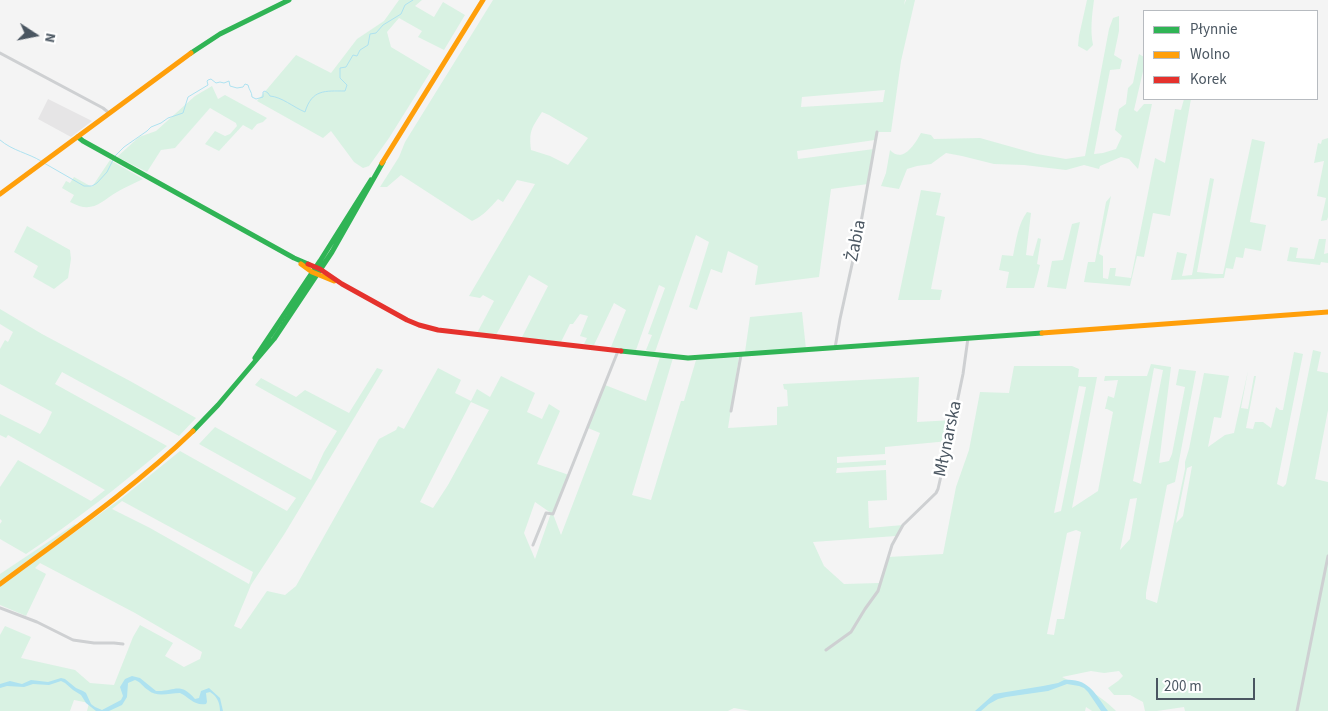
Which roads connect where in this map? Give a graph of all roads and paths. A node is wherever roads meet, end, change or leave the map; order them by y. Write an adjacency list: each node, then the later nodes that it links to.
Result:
1 (288, 0): 4 (street)
2 (483, 0): 8 (street)
3 (0, 53): 4 (street)
4 (109, 114): 6 (street)
5 (877, 132): 11 (street, Żabia)
6 (78, 137): 7 (street); 8 (street)
7 (0, 194)
8 (316, 271): 12 (street); 17 (street)
9 (1328, 312): 10 (street)
10 (968, 338): 11 (street); 20 (street, Młynarska)
11 (835, 349): 13 (street)
12 (618, 350): 13 (street); 15 (street)
13 (741, 355): 14 (street)
14 (731, 411)
15 (533, 545)
16 (1328, 556): 21 (street)
17 (0, 584)
18 (0, 608): 19 (street)
19 (123, 644)
20 (826, 650)
21 (1297, 711)

